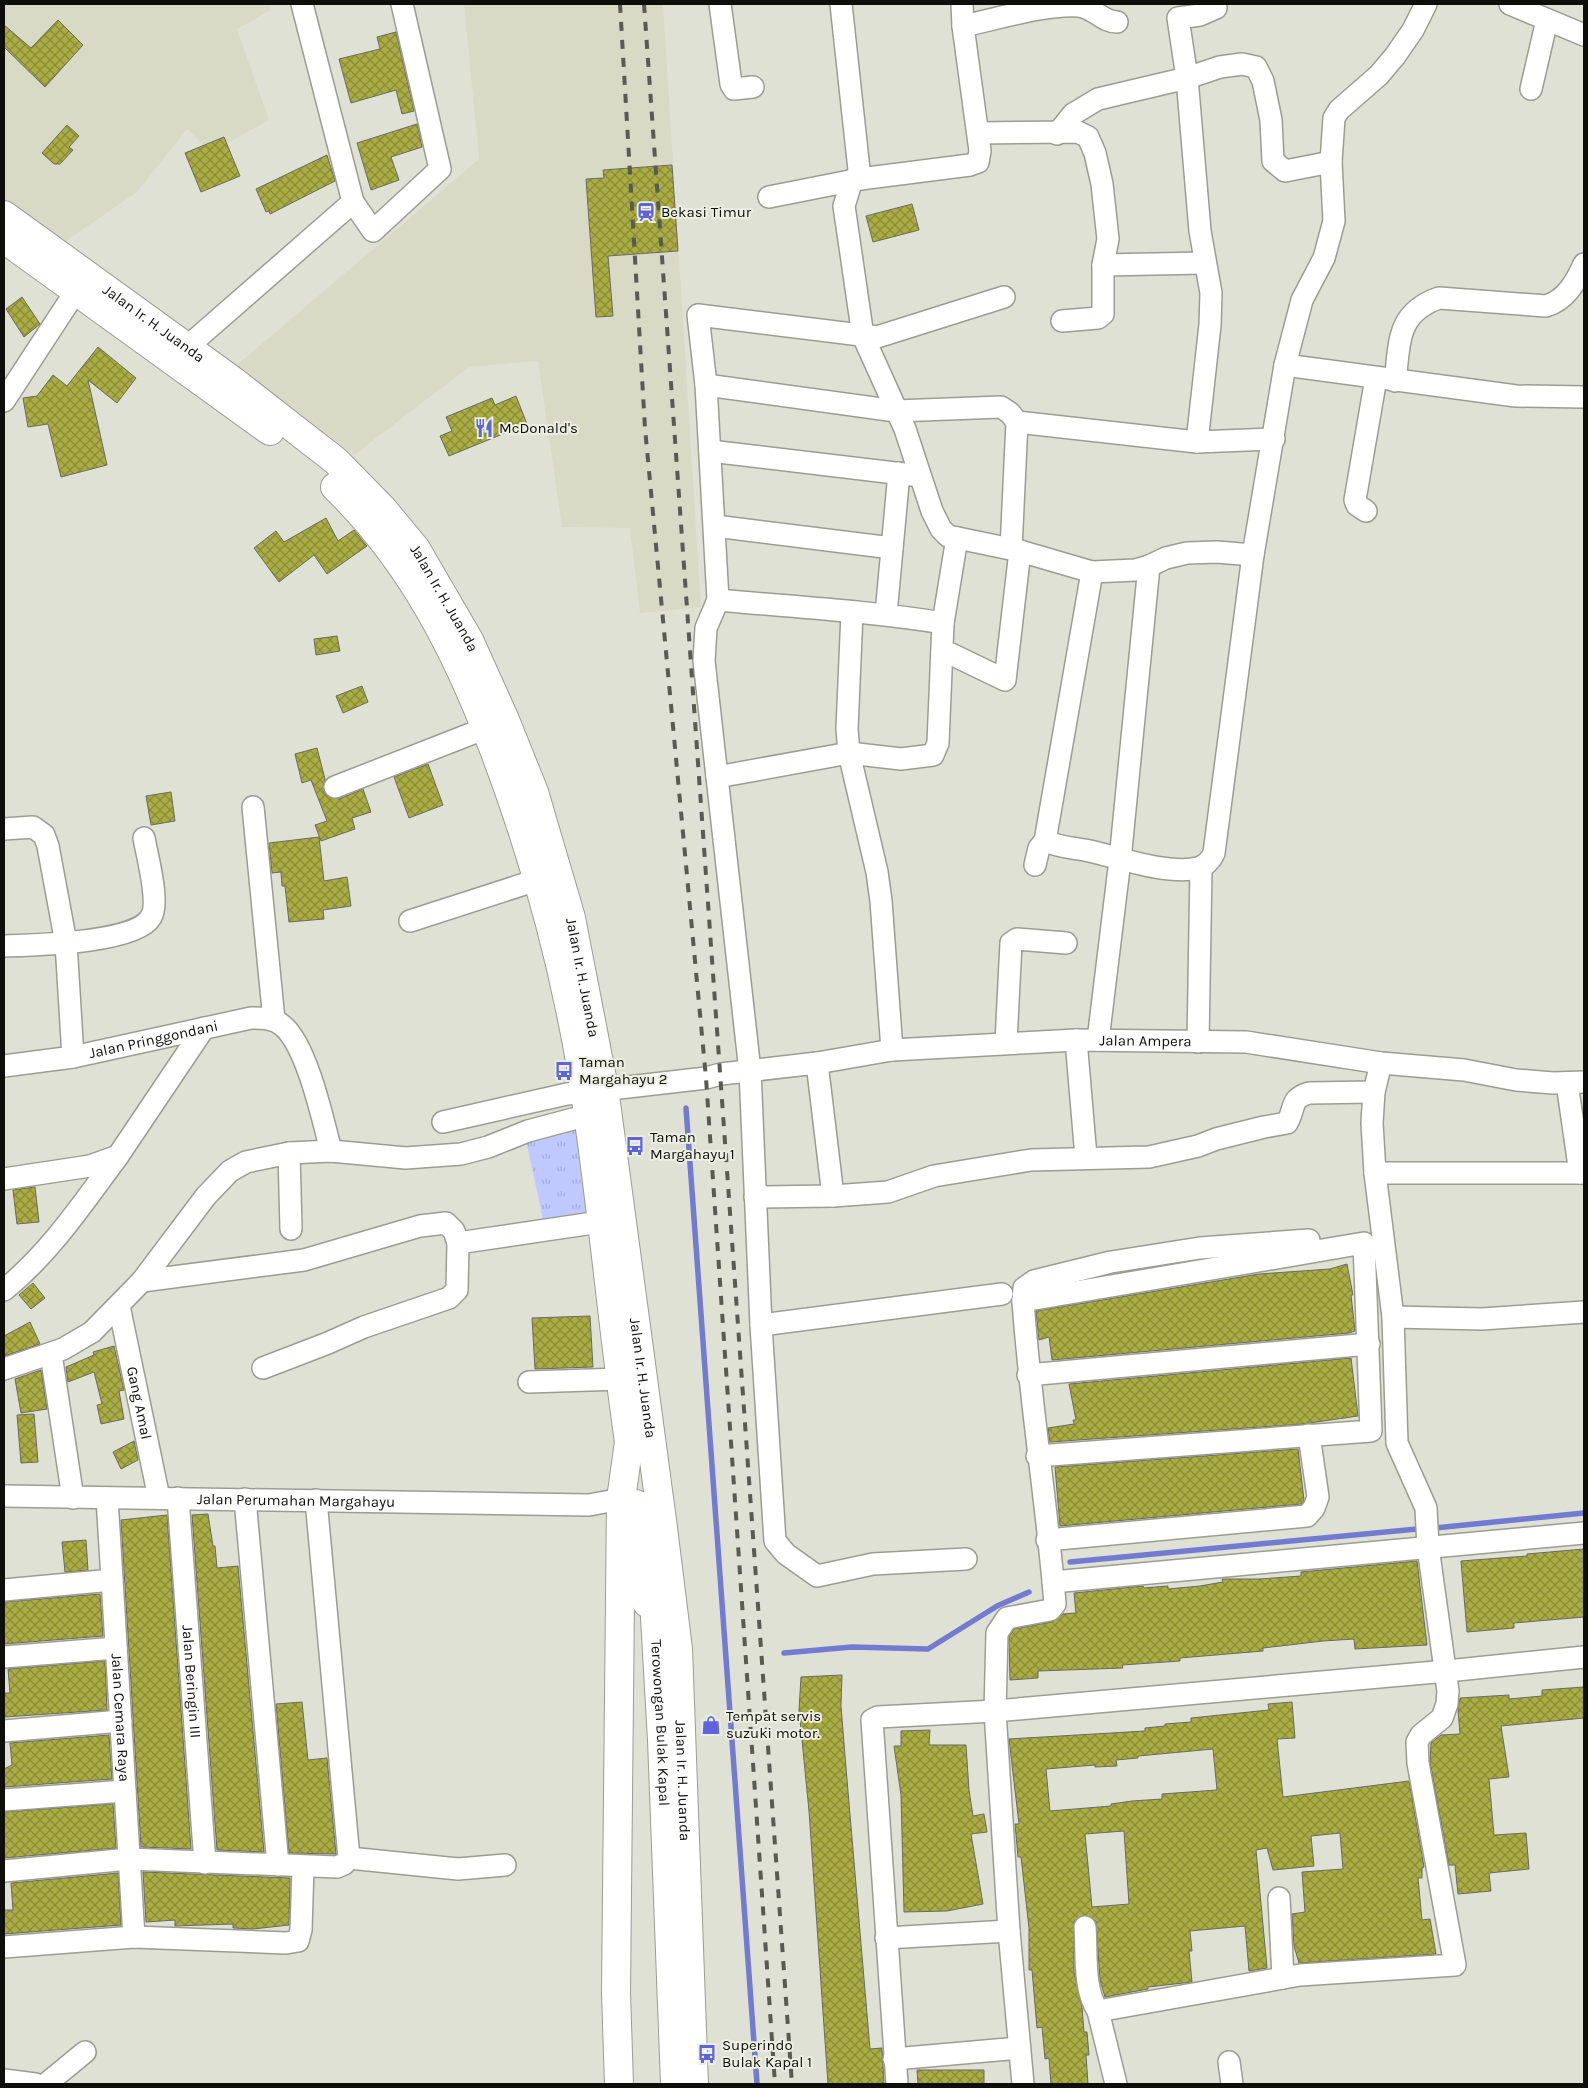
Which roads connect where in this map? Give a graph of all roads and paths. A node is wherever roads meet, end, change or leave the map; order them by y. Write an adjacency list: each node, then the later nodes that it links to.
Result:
1 (302, 4): 24 (street)
2 (402, 4): 16 (street)
3 (416, 4): 16 (street)
4 (720, 4): 17 (street)
5 (841, 4): 22 (street)
6 (962, 4): 13 (street)
7 (1215, 4): 15 (street)
8 (1426, 4): 21 (street)
9 (1510, 4): 11 (street)
10 (1057, 5): 12 (street); 13 (street)
11 (1547, 20): 14 (street); 18 (street)
12 (1117, 22)
13 (963, 26): 19 (street)
14 (1584, 35)
15 (1188, 78): 20 (street); 21 (street); 27 (street)
16 (421, 85): 24 (street)
17 (753, 87)
18 (1531, 89)
19 (978, 133): 20 (street); 22 (street)
20 (1057, 134): 29 (street)
21 (1331, 162): 35 (street)
22 (856, 180): 23 (street); 33 (street)
23 (768, 197)
24 (353, 202): 34 (street)
25 (4, 215): 34 (highway, Jalan Ir. H. Juanda)
26 (4, 239): 30 (highway, Jalan Ir. H. Juanda)
27 (1205, 263): 29 (street); 43 (street)
28 (1584, 264): 36 (street)
29 (1103, 265): 32 (street)
30 (76, 291): 39 (street); 45 (highway, Jalan Ir. H. Juanda)
31 (1004, 297): 33 (street)
32 (1062, 321)
33 (863, 336): 37 (street); 40 (street)
34 (187, 347): 45 (highway, Jalan Ir. H. Juanda)
35 (1285, 365): 36 (street); 42 (street)
36 (1386, 380): 38 (street); 48 (street)
37 (706, 385): 40 (street); 44 (street)
38 (1584, 397)
39 (4, 402)
40 (896, 411): 41 (street); 47 (street)
41 (1017, 422): 43 (street); 52 (street)
42 (1274, 439): 43 (street); 53 (street)
43 (1197, 442)
44 (710, 452): 46 (street); 49 (street)
45 (329, 468): 61 (highway, Jalan Ir. H. Juanda); 91 (highway, Jalan Ir. H. Juanda)
46 (899, 473): 47 (street); 51 (street)
47 (920, 476): 50 (street)
48 (1366, 511)
49 (715, 526): 51 (street); 56 (street)
50 (957, 538): 52 (street); 59 (street)
51 (892, 548): 58 (street)
52 (1016, 550): 55 (street); 60 (street)
53 (1253, 555): 54 (street); 71 (street)
54 (1150, 566): 55 (street); 69 (street)
55 (1092, 572): 68 (street)
56 (718, 600): 57 (street); 63 (street)
57 (852, 613): 58 (street); 62 (street)
58 (886, 614): 59 (street)
59 (943, 623): 60 (street)
60 (942, 652): 62 (street)
61 (486, 728): 64 (street); 72 (highway, Jalan Ir. H. Juanda)
62 (849, 752): 63 (street); 83 (street)
63 (717, 776): 88 (street)
64 (335, 786)
65 (253, 807): 77 (street)
66 (4, 829): 74 (street)
67 (144, 838): 74 (street)
68 (1045, 841): 69 (street); 70 (street)
69 (1120, 860): 71 (street); 80 (street)
70 (1035, 865)
71 (1201, 868): 82 (street)
72 (540, 879): 73 (street); 91 (highway, Jalan Ir. H. Juanda)
73 (410, 921)
74 (66, 943): 76 (street); 84 (street)
75 (1066, 943): 81 (street)
76 (4, 946)
77 (274, 1020): 78 (street, Jalan Pringgondani); 93 (street)
78 (204, 1028): 84 (street, Jalan Pringgondani); 95 (street)
79 (1076, 1040): 80 (street, Jalan Ampera); 81 (street, Jalan Ampera); 96 (street)
80 (1098, 1040): 82 (street, Jalan Ampera)
81 (1006, 1042): 83 (street, Jalan Ampera)
82 (1198, 1042): 86 (street, Jalan Ampera)
83 (892, 1050): 85 (street, Jalan Ampera)
84 (73, 1057): 87 (street, Jalan Pringgondani)
85 (817, 1062): 88 (street, Jalan Ampera); 100 (street)
86 (1381, 1063): 89 (street, Jalan Ampera); 90 (street)
87 (4, 1066)
88 (750, 1071): 91 (street, Jalan Ampera); 101 (street)
89 (1575, 1083): 97 (street)
90 (1374, 1092): 96 (street); 98 (street)
91 (592, 1098): 92 (street); 93 (street); 102 (highway, Jalan Ir. H. Juanda); 116 (highway, Jalan Ir. H. Juanda)
92 (443, 1122)
93 (331, 1151): 94 (street)
94 (289, 1153): 103 (street); 106 (street)
95 (118, 1156): 99 (street); 107 (street)
96 (1086, 1158): 100 (street)
97 (1582, 1173): 98 (street)
98 (1375, 1174): 104 (street)
99 (4, 1179)
100 (834, 1196): 101 (street)
101 (755, 1197): 113 (street)
102 (600, 1222): 105 (street); 120 (highway, Jalan Ir. H. Juanda)
103 (291, 1228)
104 (1384, 1235): 109 (street); 112 (street)
105 (458, 1244): 106 (street); 117 (street)
106 (142, 1282): 110 (street)
107 (4, 1290)
108 (1002, 1294): 113 (street)
109 (1023, 1301): 114 (street); 119 (street)
110 (119, 1306): 115 (street); 128 (street, Gang Amal)
111 (1584, 1312): 112 (street)
112 (1393, 1317): 134 (street)
113 (762, 1325): 135 (street)
114 (1369, 1344): 119 (street); 122 (street)
115 (50, 1354): 118 (street); 125 (street)
116 (641, 1362): 172 (highway, Terowongan Bulak Kapal); 173 (highway, Jalan Ir. H. Juanda)
117 (263, 1368)
118 (4, 1369)
119 (1028, 1375): 124 (street)
120 (620, 1379): 121 (street); 123 (highway, Jalan Ir. H. Juanda)
121 (529, 1382)
122 (1309, 1435): 124 (street); 133 (street)
123 (629, 1442): 131 (highway, Jalan Ir. H. Juanda); 171 (highway, Terowongan Bulak Kapal)
124 (1037, 1456): 133 (street)
125 (70, 1478): 126 (street, Jalan Perumahan Margahayu); 127 (street, Jalan Perumahan Margahayu)
126 (4, 1496)
127 (106, 1498): 128 (street, Jalan Perumahan Margahayu); 136 (street, Jalan Cemara Raya)
128 (168, 1498): 129 (street, Jalan Perumahan Margahayu); 150 (street, Jalan Beringin III)
129 (245, 1499): 130 (street, Jalan Perumahan Margahayu); 151 (street)
130 (316, 1500): 131 (street, Jalan Perumahan Margahayu); 148 (street)
131 (605, 1502): 170 (highway, Jalan Ir. H. Juanda)
132 (1584, 1533): 134 (street)
133 (1047, 1540): 137 (street)
134 (1428, 1547): 137 (street); 142 (street)
135 (966, 1559)
136 (112, 1580): 138 (street); 139 (street, Jalan Cemara Raya)
137 (1053, 1582): 143 (street)
138 (4, 1590)
139 (116, 1648): 140 (street); 144 (street, Jalan Cemara Raya)
140 (4, 1657)
141 (1584, 1657): 142 (street)
142 (1447, 1671): 143 (street); 161 (street)
143 (995, 1711): 157 (street); 159 (street)
144 (121, 1721): 145 (street); 146 (street, Jalan Cemara Raya)
145 (4, 1731)
146 (125, 1790): 147 (street); 149 (street, Jalan Cemara Raya)
147 (4, 1800)
148 (349, 1858): 152 (street); 153 (street)
149 (129, 1860): 150 (street); 154 (street); 158 (street, Jalan Cemara Raya)
150 (205, 1863): 151 (street)
151 (278, 1865): 153 (street)
152 (504, 1866)
153 (302, 1867): 158 (street)
154 (4, 1871)
155 (1279, 1898): 161 (street)
156 (1085, 1927): 162 (street)
157 (1009, 1931): 159 (street); 163 (street)
158 (134, 1938): 160 (street)
159 (886, 1938): 165 (street)
160 (4, 1947)
161 (1283, 1978): 162 (street)
162 (1098, 2011): 176 (street)
163 (1019, 2048): 165 (street); 175 (street)
164 (85, 2052): 169 (street)
165 (894, 2060): 174 (street)
166 (1229, 2062): 177 (street)
167 (4, 2080): 168 (street)
168 (36, 2084)
169 (46, 2084)
170 (619, 2084)
171 (658, 2084)
172 (675, 2084)
173 (694, 2084)
174 (897, 2084)
175 (1023, 2084)
176 (1116, 2084)
177 (1232, 2084)

